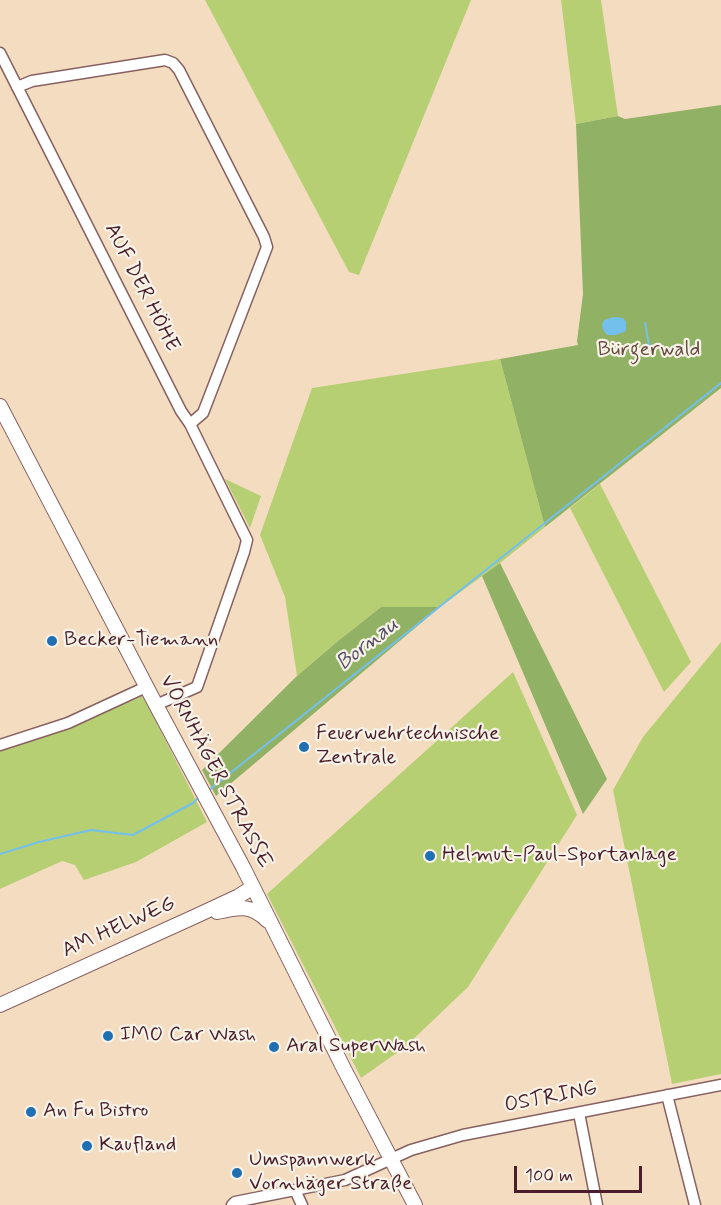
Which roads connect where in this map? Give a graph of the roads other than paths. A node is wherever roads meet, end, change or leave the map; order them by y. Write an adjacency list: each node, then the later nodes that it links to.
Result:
1 (0, 53): 2 (street, AUF DER HÖHE)
2 (17, 87): 4 (street, AUF DER HÖHE); 4 (street)
3 (0, 406): 5 (main road, VORNHÄGER STRASSE)
4 (190, 424): 6 (street, AUF DER HÖHE)
5 (146, 687): 6 (main road, VORNHÄGER STRASSE); 7 (street)
6 (156, 705): 8 (main road, VORNHÄGER STRASSE)
7 (0, 745)
8 (253, 887): 9 (main road, AM HELWEG); 10 (main road, VORNHÄGER STRASSE)
9 (196, 916): 10 (main road); 11 (main road, AM HELWEG)
10 (274, 927): 15 (main road, VORNHÄGER STRASSE)
11 (0, 1005)
12 (721, 1084): 13 (street, OSTRING)
13 (667, 1095): 14 (street, OSTRING); 21 (street)
14 (579, 1113): 15 (street, OSTRING); 20 (street)
15 (391, 1159): 16 (street); 19 (main road, VORNHÄGER STRASSE)
16 (295, 1190): 17 (street); 18 (street)
17 (233, 1203)
18 (302, 1205)
19 (415, 1205)
20 (597, 1205)
21 (695, 1205)

